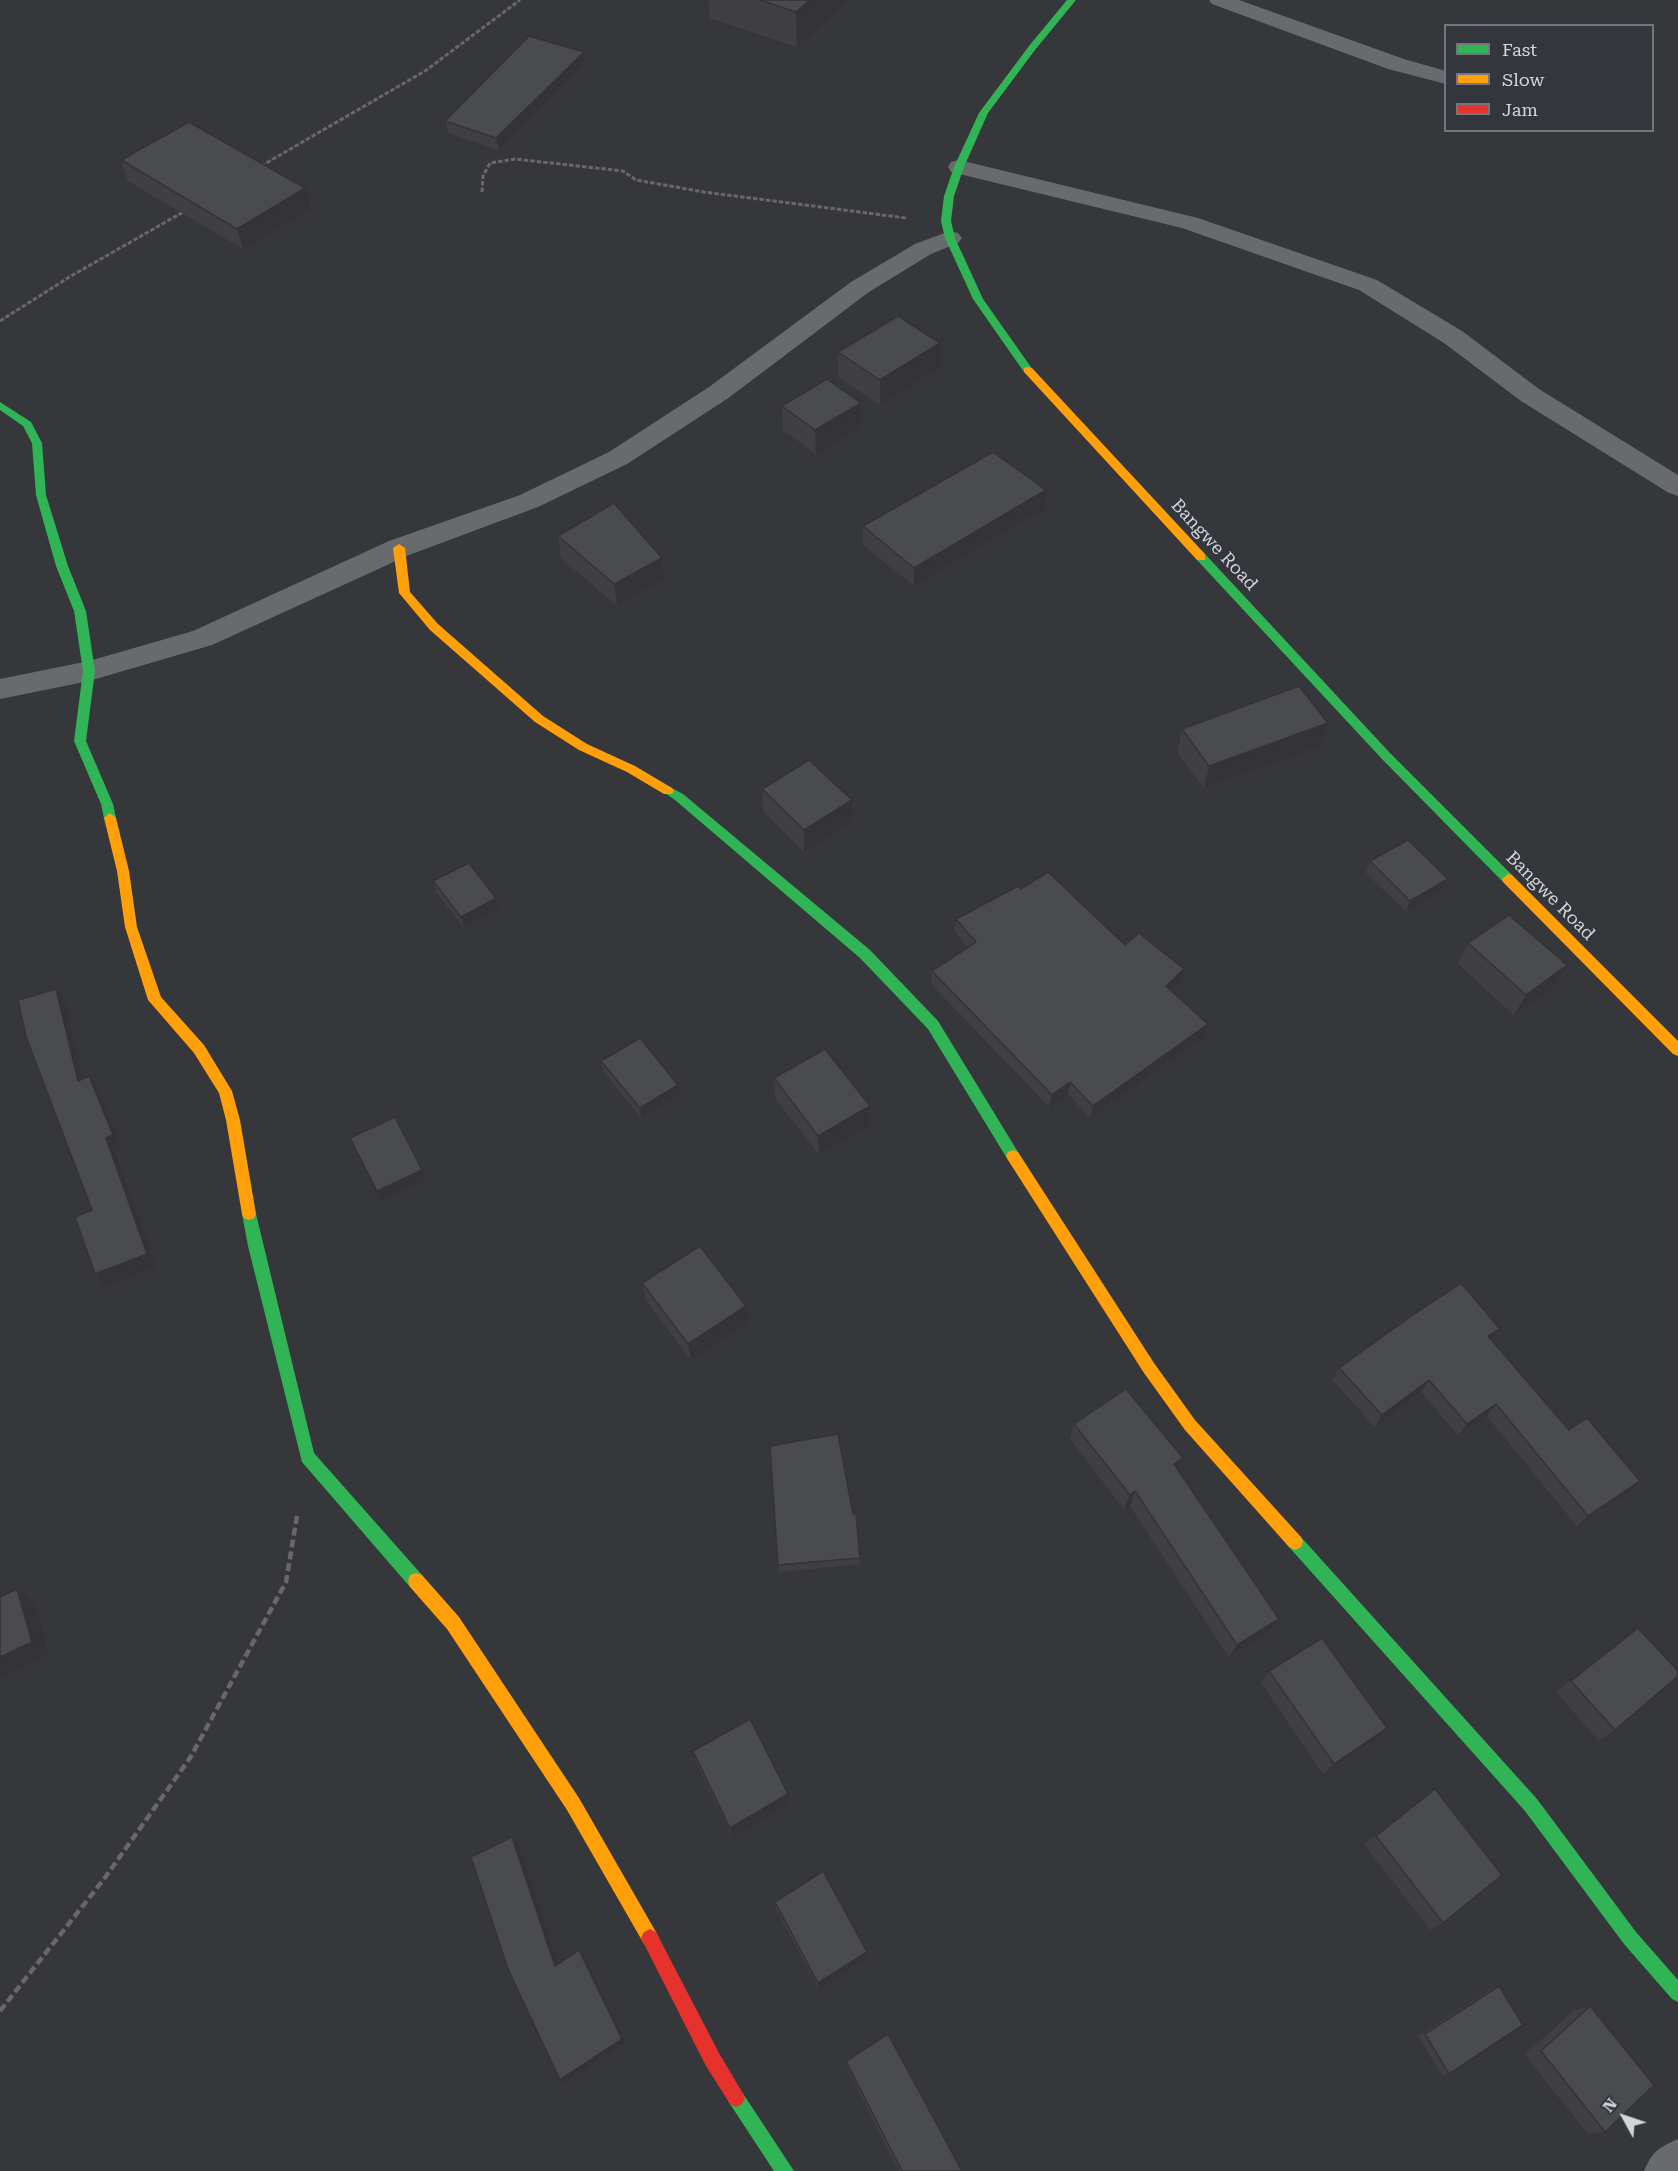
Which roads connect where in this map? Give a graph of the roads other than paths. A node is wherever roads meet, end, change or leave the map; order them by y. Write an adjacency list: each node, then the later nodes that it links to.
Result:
1 (1072, 0): 4 (street)
2 (1219, 0): 3 (street)
3 (1444, 77)
4 (959, 167): 5 (street); 7 (street)
5 (948, 230): 8 (street); 11 (street, Bangwe Road)
6 (0, 405): 9 (street)
7 (1678, 488)
8 (399, 548): 9 (street); 12 (street)
9 (89, 671): 10 (street); 14 (street)
10 (0, 689)
11 (1678, 1050)
12 (1678, 1993)
13 (1678, 2162): 15 (street)
14 (785, 2171)
15 (1667, 2171)

